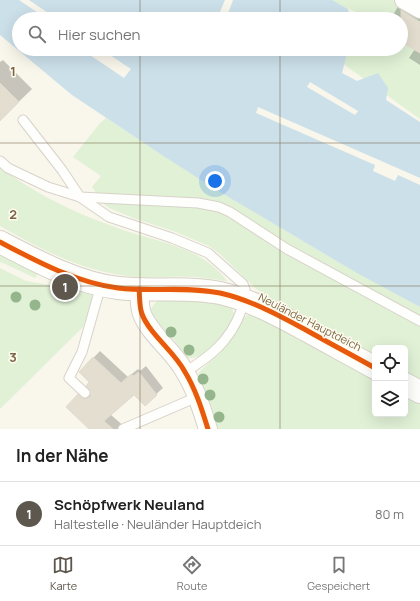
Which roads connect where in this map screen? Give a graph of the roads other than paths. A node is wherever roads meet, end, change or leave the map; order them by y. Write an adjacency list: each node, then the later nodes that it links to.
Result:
1 (404, 0): 2 (street)
2 (420, 9)
3 (23, 120): 5 (lane)
4 (0, 161): 5 (lane)
5 (80, 196): 9 (lane); 10 (lane)
6 (0, 242): 7 (street, Neuländer Hauptdeich)
7 (101, 285): 8 (street, Neuländer Hauptdeich); 15 (lane)
8 (139, 289): 9 (street, Neuländer Hauptdeich); 12 (street)
9 (245, 301): 11 (street, Neuländer Hauptdeich); 12 (lane)
10 (420, 321)
11 (372, 366)
12 (185, 372): 16 (street)
13 (408, 386): 14 (street)
14 (420, 392)
15 (85, 394)
16 (197, 398): 17 (lane); 18 (street)
17 (123, 429)
18 (208, 429)

